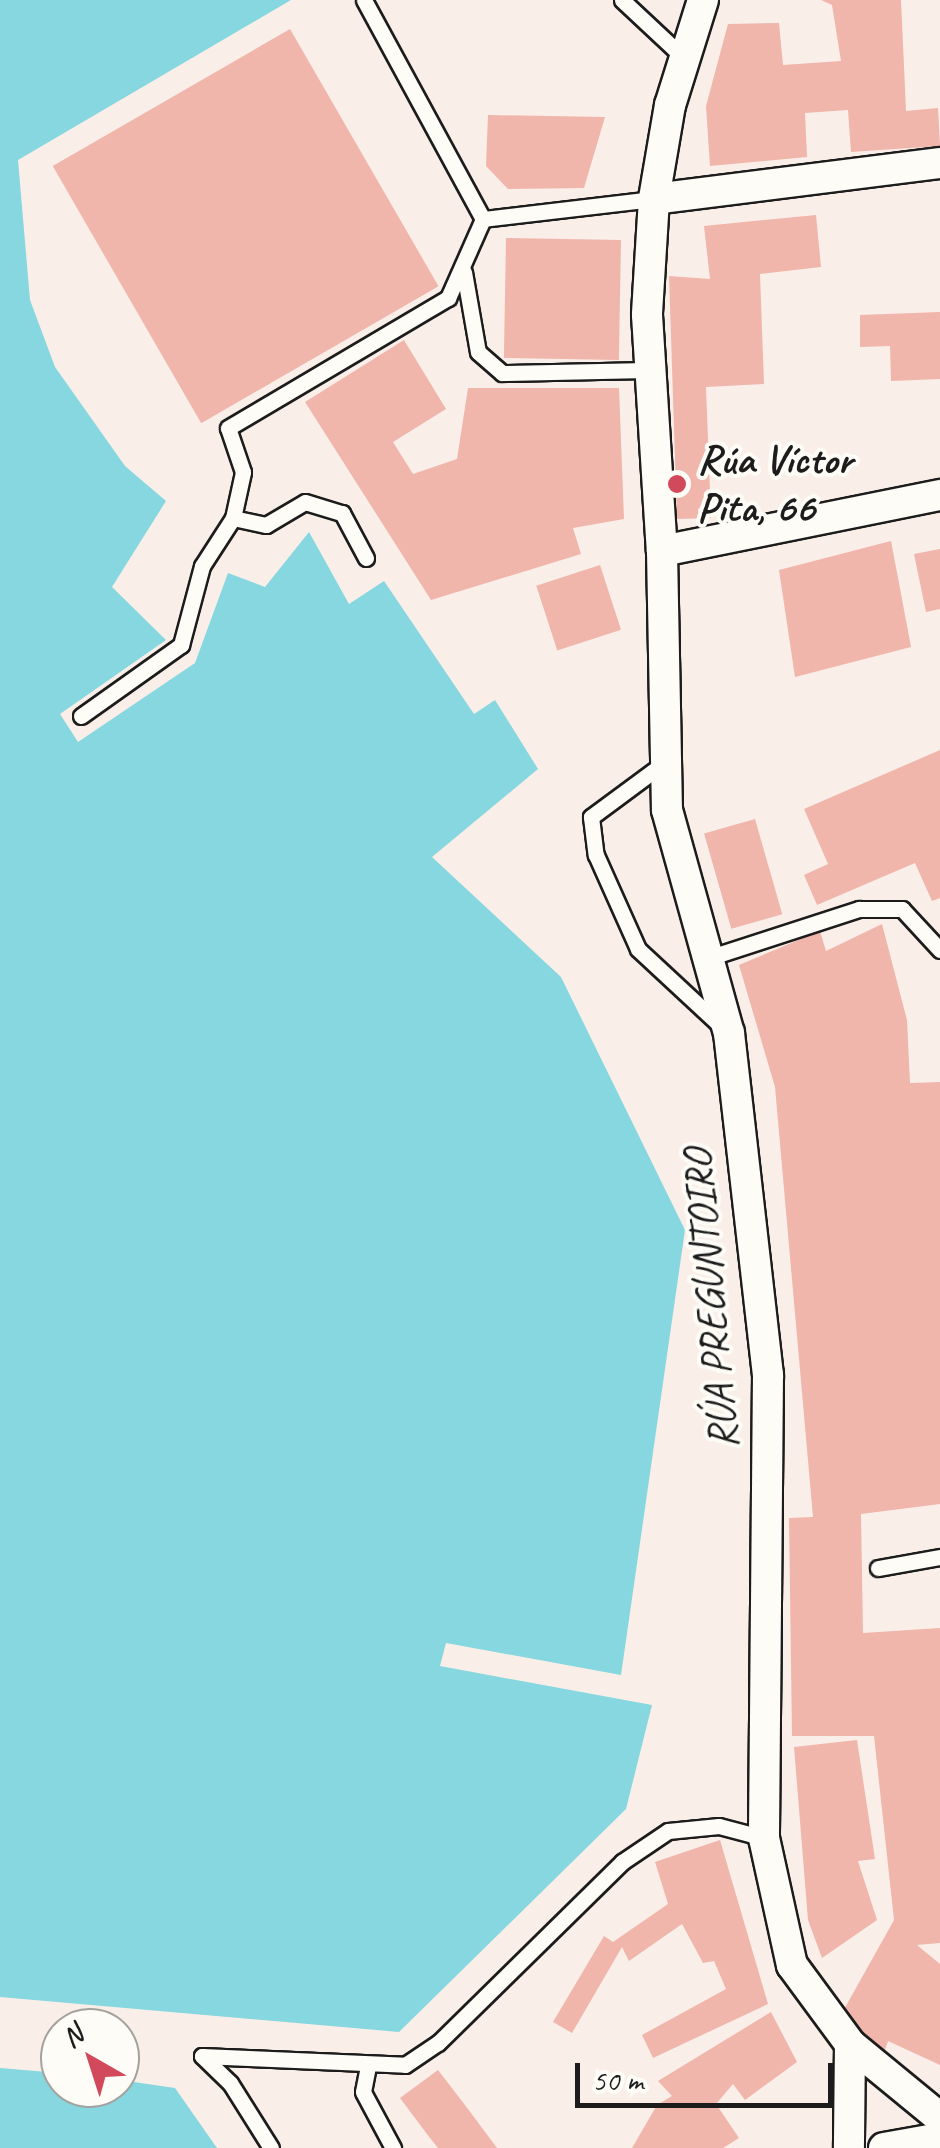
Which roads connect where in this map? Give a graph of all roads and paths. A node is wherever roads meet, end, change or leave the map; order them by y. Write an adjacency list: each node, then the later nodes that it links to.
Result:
1 (364, 0): 7 (lane)
2 (622, 0): 4 (lane)
3 (702, 0): 4 (street, RÚA PREGUNTOIRO)
4 (684, 58): 6 (street, RÚA PREGUNTOIRO)
5 (939, 165): 6 (street)
6 (654, 199): 7 (lane); 9 (street, RÚA PREGUNTOIRO)
7 (483, 220): 8 (lane)
8 (464, 272): 9 (lane); 11 (lane)
9 (650, 370): 12 (street, RÚA PREGUNTOIRO)
10 (940, 495): 12 (street)
11 (233, 518): 13 (lane); 14 (lane)
12 (662, 551): 15 (street, RÚA PREGUNTOIRO)
13 (366, 558)
14 (81, 716)
15 (668, 760): 17 (street, RÚA PREGUNTOIRO); 18 (lane)
16 (940, 950): 17 (lane)
17 (708, 958): 18 (street, RÚA PREGUNTOIRO)
18 (729, 1033): 21 (street, RÚA PREGUNTOIRO)
19 (940, 1558): 20 (lane)
20 (878, 1568)
21 (764, 1838): 22 (street, RÚA PREGUNTOIRO); 23 (lane)
22 (850, 2044): 24 (street, RÚA PREGUNTOIRO); 28 (street)
23 (368, 2066): 26 (lane); 27 (lane)
24 (940, 2118)
25 (940, 2138): 29 (street)
26 (271, 2148)
27 (393, 2148)
28 (849, 2148)
29 (884, 2148)

